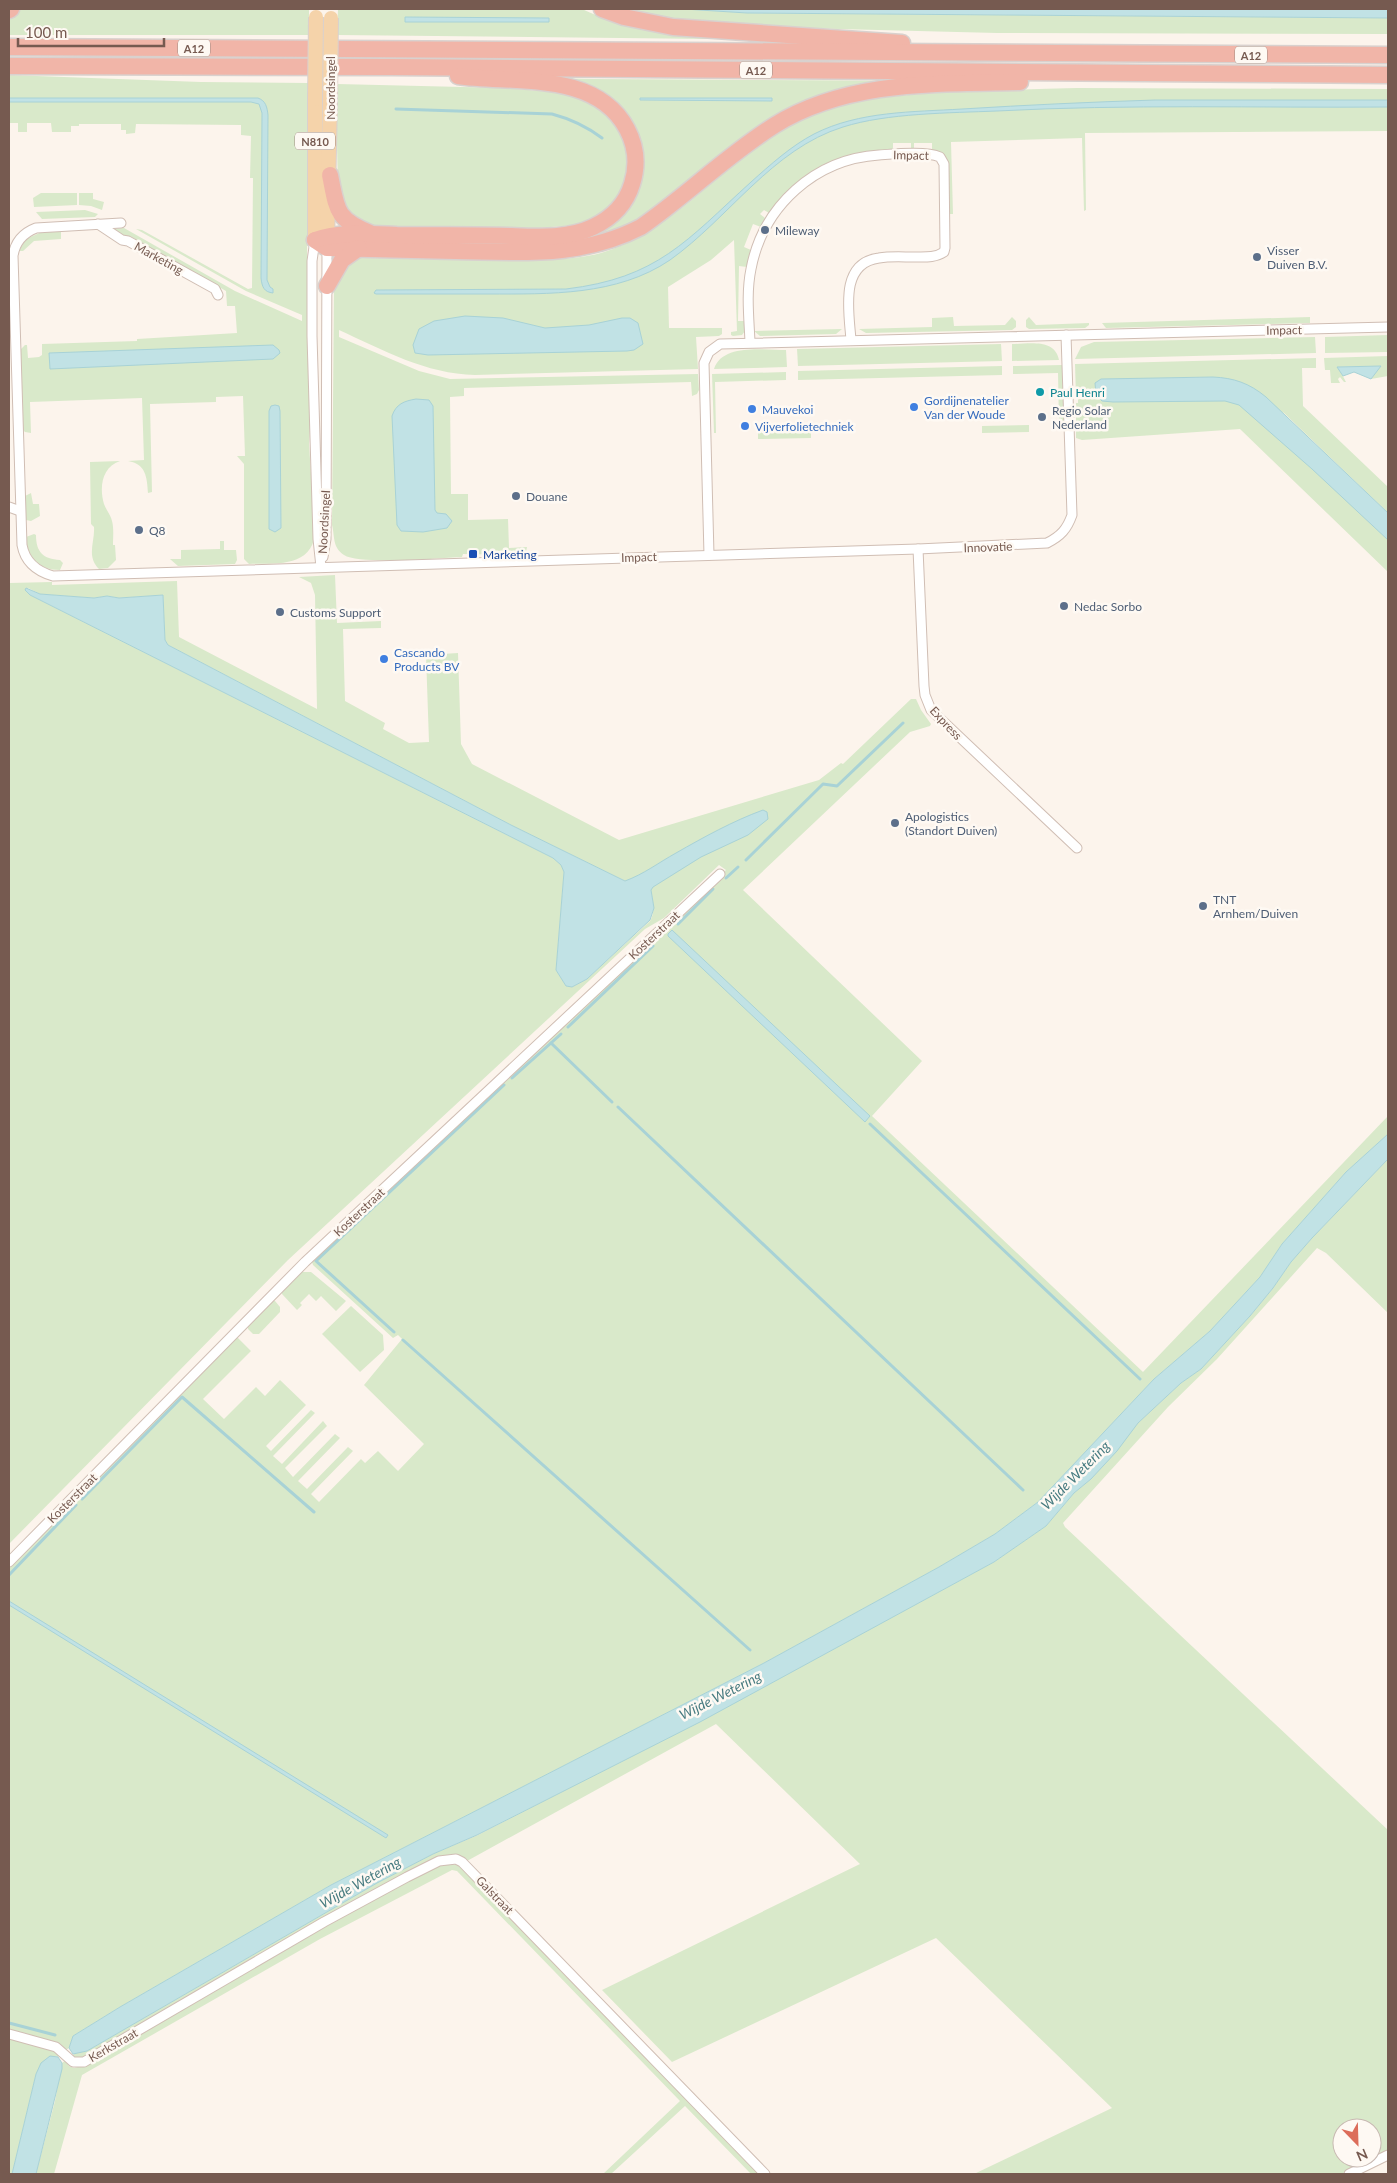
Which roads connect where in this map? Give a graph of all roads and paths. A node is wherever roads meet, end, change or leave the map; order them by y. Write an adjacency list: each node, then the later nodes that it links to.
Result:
1 (602, 9): 5 (highway, A12)
2 (316, 13): 15 (main road, Noordsingel / N810, bridge)
3 (331, 13): 11 (main road, Noordsingel / N810, bridge)
4 (9, 47): 5 (highway, A12)
5 (1054, 54): 6 (highway, A12)
6 (1388, 55)
7 (9, 66): 8 (highway, A12)
8 (392, 67): 9 (highway, A12); 14 (highway, A12)
9 (1121, 72): 10 (highway, A12); 16 (highway, A12)
10 (1388, 75)
11 (330, 175): 14 (highway, A12); 15 (main road, Noordsingel / N810)
12 (98, 224): 13 (street); 18 (street, Marketing); 24 (street)
13 (121, 224)
14 (374, 234): 15 (highway, A12)
15 (324, 246): 16 (highway, A12); 17 (street, Noordsingel); 27 (street, Noordsingel / N810)
16 (359, 248): 17 (highway)
17 (326, 286): 27 (street, Noordsingel)
18 (218, 295)
19 (1388, 327): 20 (street, Impact)
20 (1066, 335): 21 (street, Impact); 25 (street, Innovatie)
21 (851, 340): 22 (street, Impact); 22 (street, Impact)
22 (750, 342): 26 (street, Impact)
23 (9, 507): 24 (street)
24 (20, 511): 27 (street)
25 (918, 549): 26 (street, Innovatie); 28 (street, Express)
26 (709, 555): 27 (street, Impact)
27 (321, 567)
28 (1078, 848)
29 (720, 874): 30 (street, Kosterstraat)
30 (9, 1562)
31 (162, 2017): 32 (street, Kerkstraat); 34 (street, Galstraat)
32 (9, 2034)
33 (1388, 2155): 35 (street)
34 (765, 2174)
35 (1349, 2174)

